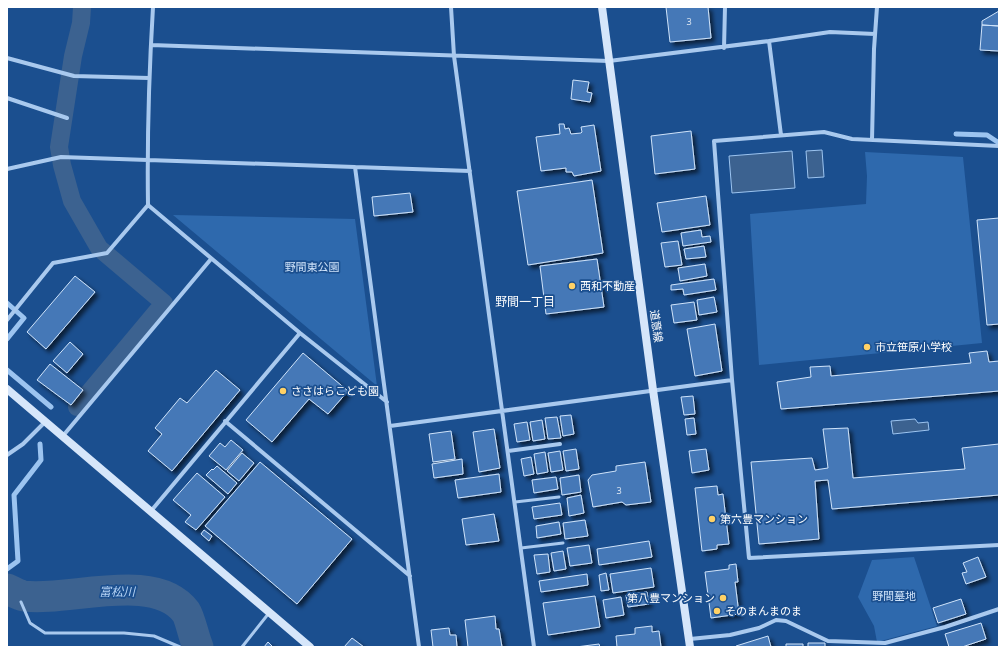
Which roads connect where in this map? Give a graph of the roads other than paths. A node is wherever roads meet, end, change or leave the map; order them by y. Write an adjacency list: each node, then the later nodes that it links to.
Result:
1 (153, 7): 8 (street)
2 (451, 7): 10 (street)
3 (602, 7): 12 (street, 道意線)
4 (724, 7): 9 (street)
5 (878, 7): 6 (street)
6 (875, 34): 7 (street); 17 (street)
7 (769, 41): 9 (street); 16 (street)
8 (151, 45): 10 (street); 13 (street)
9 (724, 48): 12 (street)
10 (454, 56): 12 (street); 22 (street)
11 (7, 58): 13 (street)
12 (609, 62): 29 (street, 道意線)
13 (149, 78): 19 (street)
14 (7, 98): 15 (street)
15 (67, 118)
16 (781, 135): 17 (street); 27 (street)
17 (872, 140): 18 (street)
18 (999, 146)
19 (147, 160): 20 (street); 21 (street); 23 (street)
20 (354, 167): 22 (street); 30 (street)
21 (7, 169)
22 (470, 171): 31 (street)
23 (148, 205): 24 (street); 25 (street)
24 (211, 259): 26 (street); 35 (street)
25 (7, 320)
26 (300, 334): 30 (street); 32 (street)
27 (732, 380): 29 (street); 43 (street)
28 (7, 389): 33 (street)
29 (653, 390): 31 (street); 50 (street, 道意線)
30 (387, 402): 34 (street)
31 (502, 410): 34 (street); 37 (street)
32 (225, 421): 41 (street); 45 (street)
33 (45, 422): 35 (street); 38 (street)
34 (390, 426): 45 (street)
35 (62, 437): 41 (street)
36 (560, 444): 37 (street)
37 (508, 451): 40 (street)
38 (7, 456)
39 (559, 497): 40 (lane)
40 (514, 502): 44 (street)
41 (150, 511): 48 (street)
42 (563, 543): 44 (lane)
43 (999, 545)
44 (521, 548): 55 (street)
45 (410, 576): 54 (street)
46 (21, 602): 51 (lane)
47 (999, 609): 49 (street)
48 (269, 613): 52 (lane); 53 (street)
49 (828, 641): 50 (street); 56 (street)
50 (690, 643)
51 (180, 647)
52 (242, 647)
53 (310, 647)
54 (419, 647)
55 (534, 647)
56 (828, 647)

